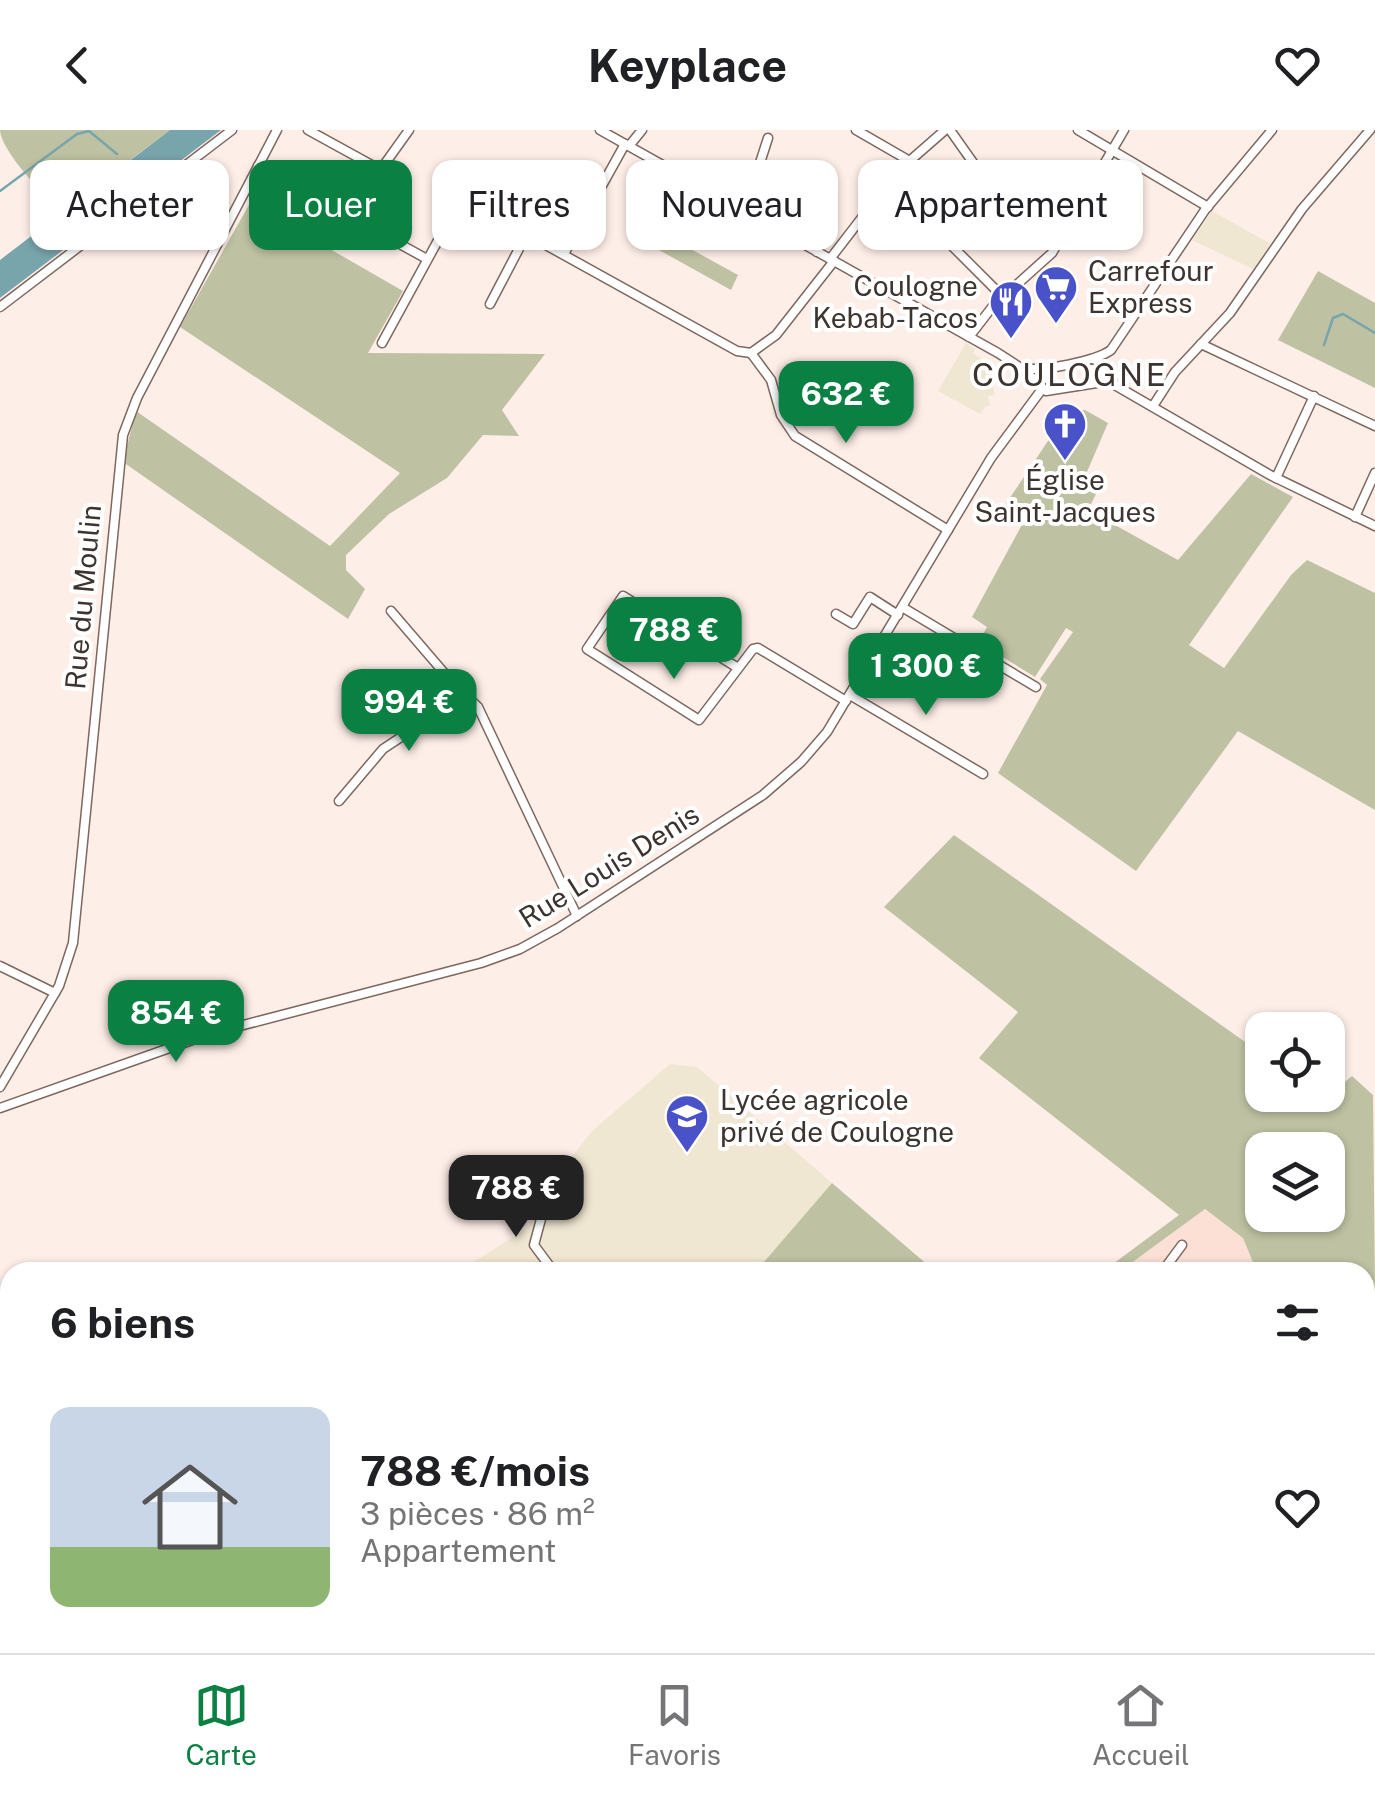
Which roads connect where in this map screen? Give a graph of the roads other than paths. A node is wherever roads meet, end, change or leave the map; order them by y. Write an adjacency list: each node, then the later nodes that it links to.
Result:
1 (232, 130): 39 (street)
2 (277, 130): 16 (street, Rue du Moulin)
3 (308, 130): 17 (street)
4 (409, 130): 18 (street)
5 (600, 130): 14 (street)
6 (642, 130): 14 (street)
7 (856, 130): 21 (street)
8 (948, 130): 21 (street); 22 (street)
9 (1078, 130): 15 (street)
10 (1124, 130): 15 (street)
11 (1272, 130): 25 (street)
12 (1370, 130): 42 (street)
13 (768, 138): 20 (street)
14 (627, 145): 19 (street); 34 (street)
15 (1112, 150): 25 (street); 37 (street)
16 (261, 160)
17 (363, 160)
18 (386, 160)
19 (654, 160)
20 (761, 160)
21 (908, 160)
22 (970, 160)
23 (978, 170): 23 (street)
24 (249, 183): 70 (street, Rue du Moulin)
25 (1208, 207): 44 (street)
26 (858, 225): 36 (street)
27 (409, 250): 35 (street)
28 (432, 250): 35 (street)
29 (518, 250): 38 (street)
30 (556, 250): 34 (street)
31 (813, 250): 33 (street)
32 (956, 250): 37 (street)
33 (817, 252): 36 (street)
34 (564, 254): 43 (street)
35 (427, 260): 41 (street)
36 (832, 260): 40 (street); 43 (street)
37 (1002, 297): 40 (street)
38 (490, 304)
39 (0, 307)
40 (969, 337): 45 (street)
41 (382, 343)
42 (1201, 344): 51 (street); 52 (street)
43 (751, 353): 58 (street)
44 (1091, 358): 46 (street); 47 (street)
45 (1019, 366): 47 (street); 49 (street)
46 (1102, 367): 48 (street); 50 (street)
47 (1045, 368): 49 (street, Rue Louis Denis)
48 (1096, 383): 49 (street); 50 (street)
49 (1041, 386): 58 (street, Rue Louis Denis)
50 (1120, 387): 52 (street)
51 (1314, 396): 53 (street); 55 (street)
52 (1153, 406): 55 (street)
53 (1375, 426)
54 (1375, 473): 56 (street)
55 (1276, 478): 56 (street)
56 (1354, 517): 57 (street)
57 (1375, 526)
58 (948, 530): 60 (street, Rue Louis Denis)
59 (391, 611): 64 (street)
60 (900, 611): 61 (street); 63 (street); 65 (street, Rue Louis Denis)
61 (836, 614)
62 (738, 668): 62 (street); 65 (street)
63 (1036, 687)
64 (466, 694): 67 (street); 68 (street)
65 (848, 698): 66 (street); 68 (street, Rue Louis Denis)
66 (983, 774)
67 (339, 801)
68 (577, 916): 72 (street, Rue Louis Denis)
69 (0, 966): 70 (street)
70 (55, 993): 71 (street, Rue du Moulin)
71 (0, 1087)
72 (0, 1108)
73 (548, 1193): 75 (street)
74 (1182, 1246): 76 (street)
75 (546, 1262)
76 (1170, 1262)

